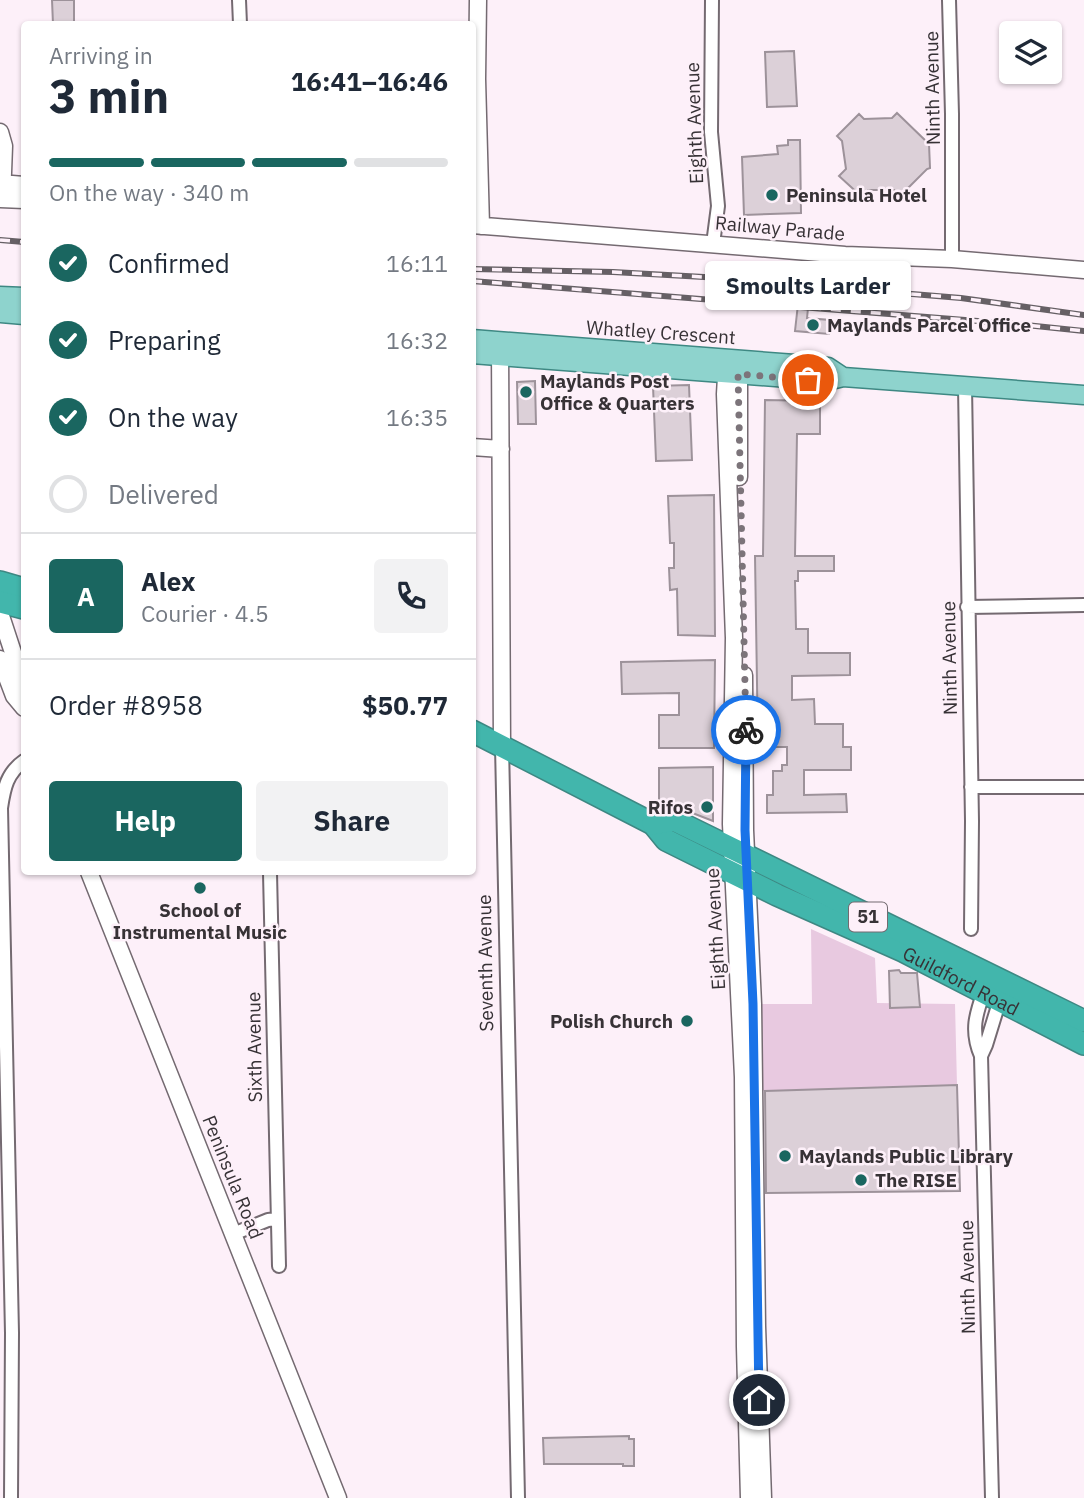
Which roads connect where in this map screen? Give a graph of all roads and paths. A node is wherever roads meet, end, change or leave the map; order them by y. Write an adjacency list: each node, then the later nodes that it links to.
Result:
1 (239, 0): 5 (street)
2 (478, 0): 6 (street)
3 (712, 0): 13 (street, Eighth Avenue)
4 (949, 0): 14 (street, Ninth Avenue)
5 (240, 21)
6 (476, 38)
7 (0, 132): 10 (street)
8 (476, 141): 12 (street)
9 (21, 186): 10 (street)
10 (1, 191): 11 (street)
11 (21, 199)
12 (477, 225): 13 (street, Railway Parade)
13 (713, 244): 14 (street, Railway Parade)
14 (951, 260): 15 (street, Railway Parade)
15 (1084, 270)
16 (0, 296): 17 (main road)
17 (21, 298)
18 (0, 313): 19 (main road)
19 (21, 315)
20 (476, 340): 21 (main road, Whatley Crescent)
21 (500, 349): 22 (main road, Whatley Crescent); 23 (main road, Whatley Crescent); 27 (street, Seventh Avenue)
22 (476, 353)
23 (733, 366): 24 (main road, Whatley Crescent); 44 (street, Eighth Avenue)
24 (965, 386): 25 (main road, Whatley Crescent); 33 (street, Ninth Avenue)
25 (1084, 395)
26 (476, 447): 27 (street)
27 (501, 449): 39 (street, Seventh Avenue)
28 (0, 582): 29 (highway)
29 (21, 588)
30 (0, 602): 32 (highway)
31 (1084, 605): 33 (street)
32 (21, 607)
33 (967, 607): 41 (street, Ninth Avenue)
34 (0, 613): 36 (street)
35 (0, 659): 37 (street)
36 (21, 677)
37 (21, 704)
38 (476, 733): 39 (highway, Guildford Road / 51)
39 (502, 746): 44 (highway, Guildford Road / 51); 58 (street, Seventh Avenue)
40 (21, 763): 43 (street)
41 (971, 787): 42 (street); 47 (street, Ninth Avenue)
42 (1084, 787)
43 (2, 854): 51 (street)
44 (740, 865): 48 (highway, Guildford Road / 51); 59 (street, Eighth Avenue); 60 (street, Eighth Avenue)
45 (90, 875): 53 (street, Peninsula Road)
46 (270, 875): 52 (street, Sixth Avenue)
47 (971, 929)
48 (995, 987): 49 (highway, Guildford Road / 51); 50 (highway, Guildford Road / 51); 61 (street, Ninth Avenue)
49 (1084, 1021)
50 (1084, 1044)
51 (3, 1089): 55 (street)
52 (277, 1219): 53 (street); 54 (street, Sixth Avenue)
53 (233, 1234): 57 (street, Peninsula Road)
54 (278, 1266)
55 (6, 1333): 56 (street)
56 (11, 1498)
57 (338, 1498)
58 (518, 1498)
59 (749, 1498)
60 (762, 1498)
61 (992, 1498)

